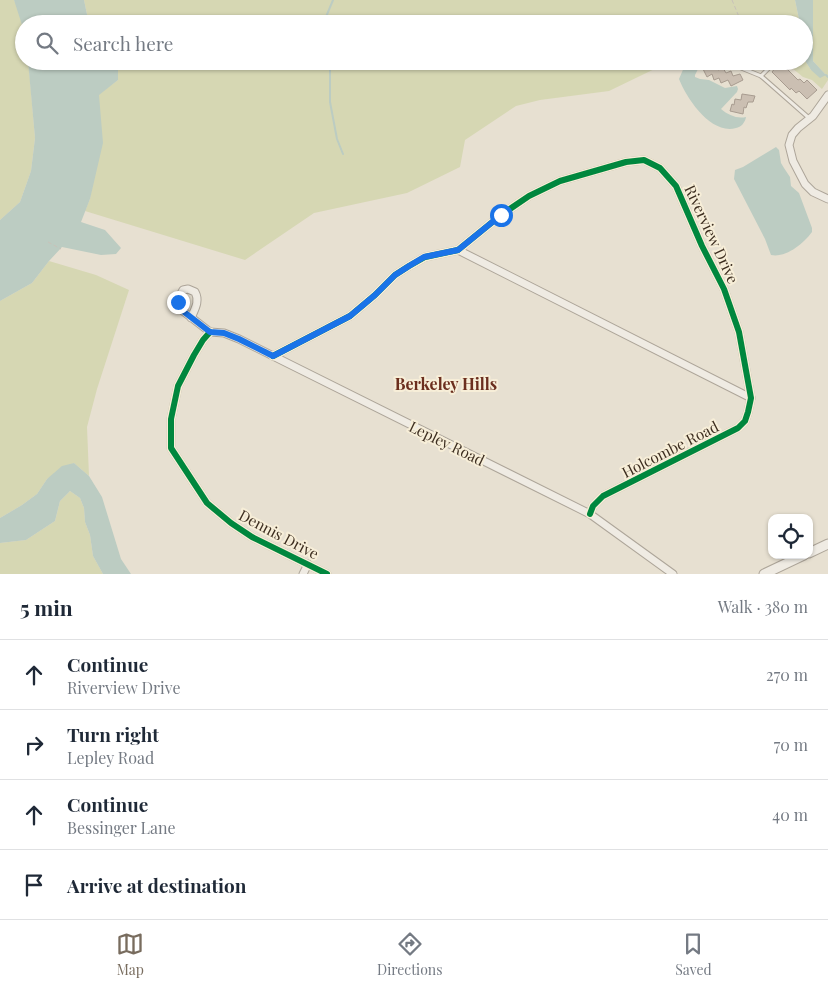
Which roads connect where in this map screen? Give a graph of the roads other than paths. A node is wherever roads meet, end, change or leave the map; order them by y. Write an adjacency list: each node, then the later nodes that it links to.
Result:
1 (746, 70): 3 (lane)
2 (767, 70): 3 (lane)
3 (761, 76): 5 (lane)
4 (828, 95): 5 (street)
5 (809, 119): 6 (street)
6 (828, 199)
7 (458, 250): 10 (street, Riverview Drive); 11 (street); 11 (street, Riverview Drive)
8 (191, 318): 9 (street)
9 (210, 332): 10 (street, Lepley Road); 16 (street, Dennis Drive)
10 (273, 356): 12 (street, Lepley Road)
11 (751, 398): 12 (street, Holcombe Road)
12 (590, 514): 19 (street, Lepley Road)
13 (828, 544): 14 (street)
14 (813, 551)
15 (796, 559): 20 (street)
16 (308, 564): 17 (street); 18 (street, Dennis Drive)
17 (303, 574)
18 (327, 574)
19 (673, 574)
20 (764, 574)

